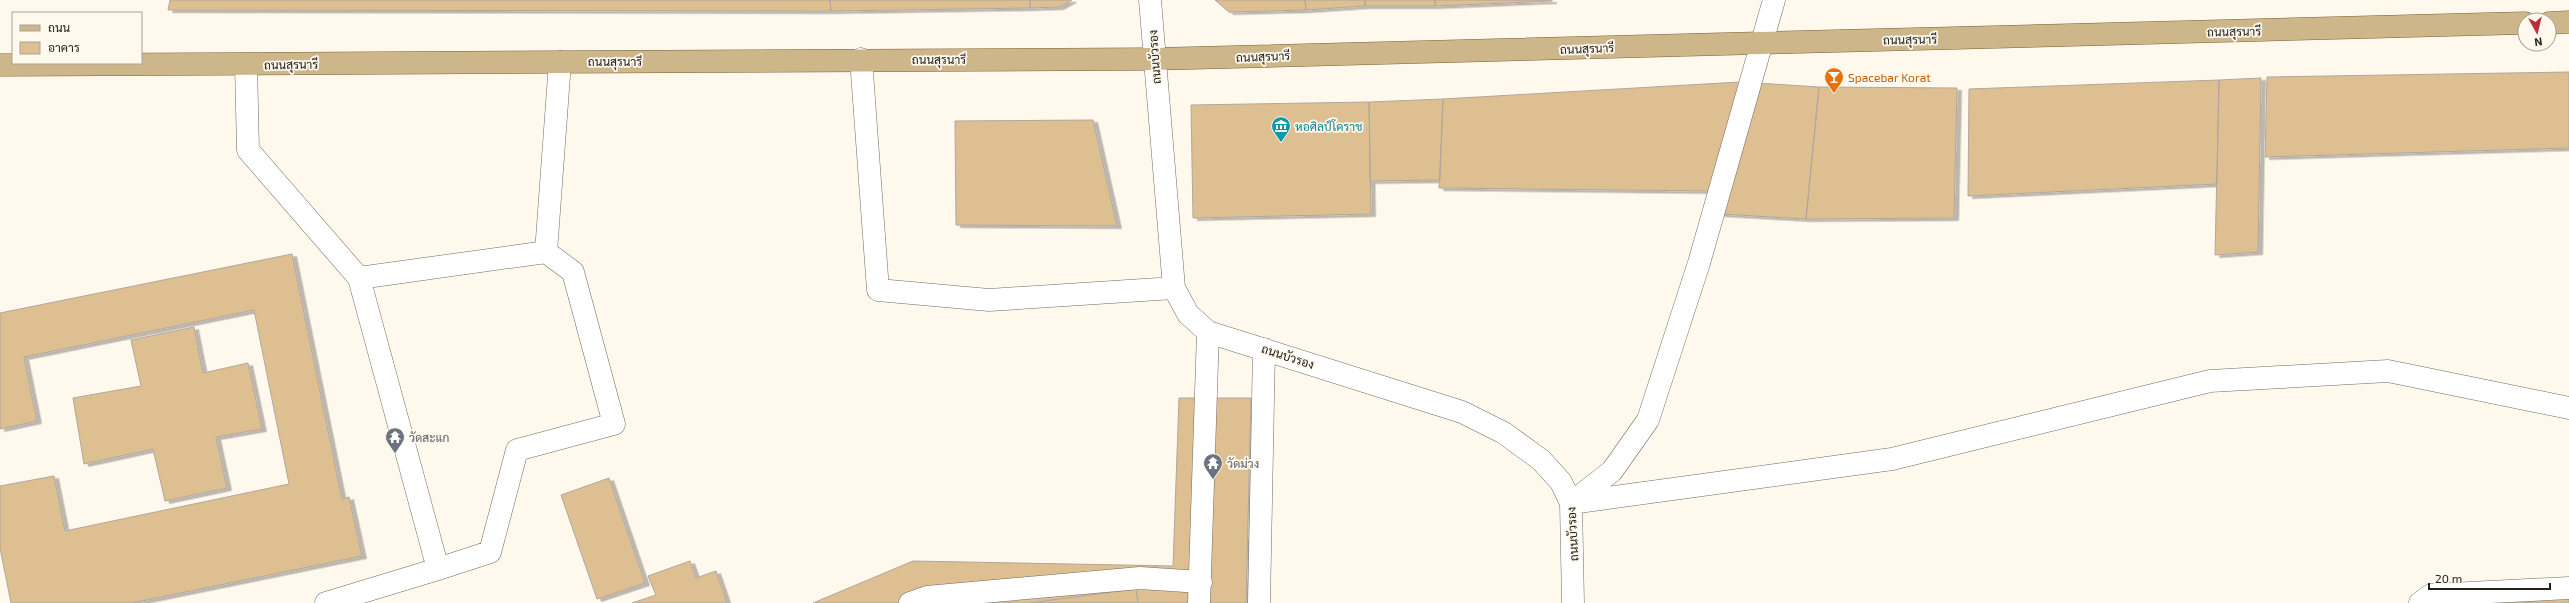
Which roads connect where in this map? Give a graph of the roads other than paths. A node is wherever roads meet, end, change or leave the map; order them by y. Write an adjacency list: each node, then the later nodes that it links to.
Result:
1 (1150, 0): 8 (street, ถนนบัวรอง)
2 (1774, 0): 6 (street)
3 (2569, 22): 4 (main road)
4 (2557, 23)
5 (2517, 24): 6 (main road, ถนนสุรนารี)
6 (1762, 43): 8 (main road, ถนนสุรนารี); 18 (street)
7 (861, 59): 8 (main road, ถนนสุรนารี); 9 (main road, ถนนสุรนารี); 14 (street)
8 (1153, 59): 14 (street, ถนนบัวรอง)
9 (560, 62): 11 (main road, ถนนสุรนารี); 12 (street)
10 (0, 65): 11 (main road, ถนนสุรนารี)
11 (246, 65): 13 (street)
12 (546, 252): 13 (street); 19 (street)
13 (359, 278): 19 (street)
14 (1174, 288): 15 (street, ถนนบัวรอง)
15 (1208, 332): 16 (street, ถนนบัวรอง); 21 (street)
16 (1264, 349): 18 (street, ถนนบัวรอง); 24 (street)
17 (2569, 408): 18 (street)
18 (1571, 503): 25 (street, ถนนบัวรอง)
19 (438, 569): 23 (street)
20 (2569, 588): 26 (street)
21 (1200, 593): 22 (street)
22 (922, 601)
23 (326, 603)
24 (1259, 603)
25 (1573, 603)
26 (2420, 603)

